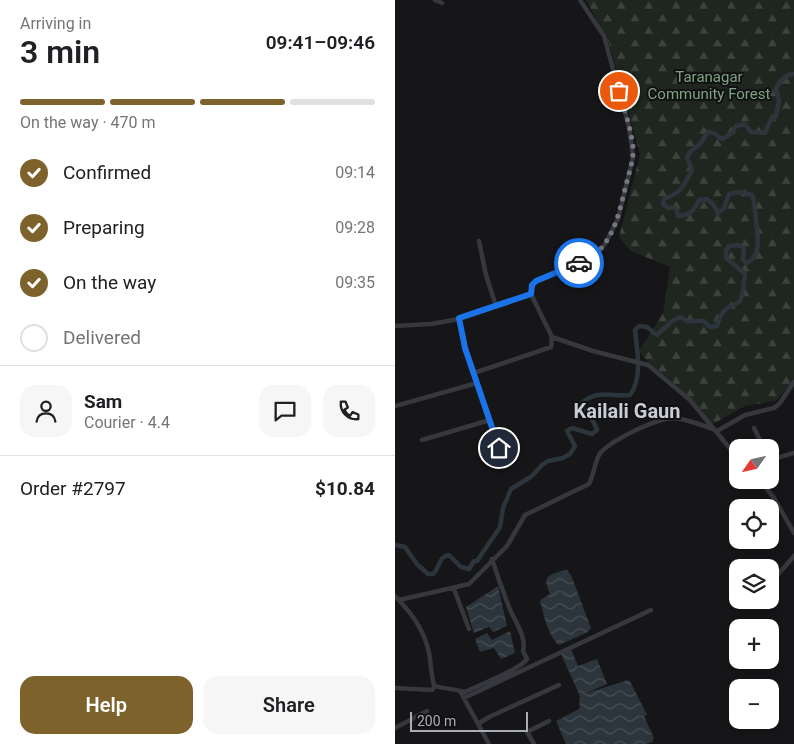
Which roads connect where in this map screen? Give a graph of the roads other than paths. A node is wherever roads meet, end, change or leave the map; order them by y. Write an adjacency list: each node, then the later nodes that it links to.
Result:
1 (435, 0): 3 (street)
2 (580, 0): 5 (street)
3 (441, 3)
4 (479, 241): 6 (street)
5 (531, 294): 6 (street); 9 (street)
6 (495, 306): 7 (street)
7 (459, 318): 8 (street); 10 (street)
8 (395, 326)
9 (552, 337): 10 (street); 16 (street)
10 (474, 373): 11 (street)
11 (477, 382): 13 (street); 14 (street)
12 (794, 382): 16 (street)
13 (395, 406)
14 (490, 420): 18 (street); 20 (street)
15 (754, 428): 17 (street)
16 (717, 431): 19 (street); 26 (street)
17 (760, 439)
18 (421, 440)
19 (729, 447)
20 (499, 448)
21 (794, 453): 22 (street)
22 (779, 457)
23 (768, 489): 24 (street)
24 (794, 532)
25 (794, 556): 27 (street)
26 (492, 559): 28 (street); 36 (street)
27 (779, 572)
28 (454, 589): 30 (street); 32 (street)
29 (395, 596): 30 (street)
30 (399, 600): 34 (street)
31 (651, 610): 37 (street)
32 (469, 629)
33 (559, 684): 40 (street)
34 (435, 686): 35 (street); 36 (street)
35 (395, 688)
36 (457, 690): 37 (street)
37 (464, 698): 40 (street)
38 (427, 711): 41 (street)
39 (549, 722): 43 (street)
40 (478, 724): 42 (street)
41 (395, 728)
42 (489, 744)
43 (534, 744)

